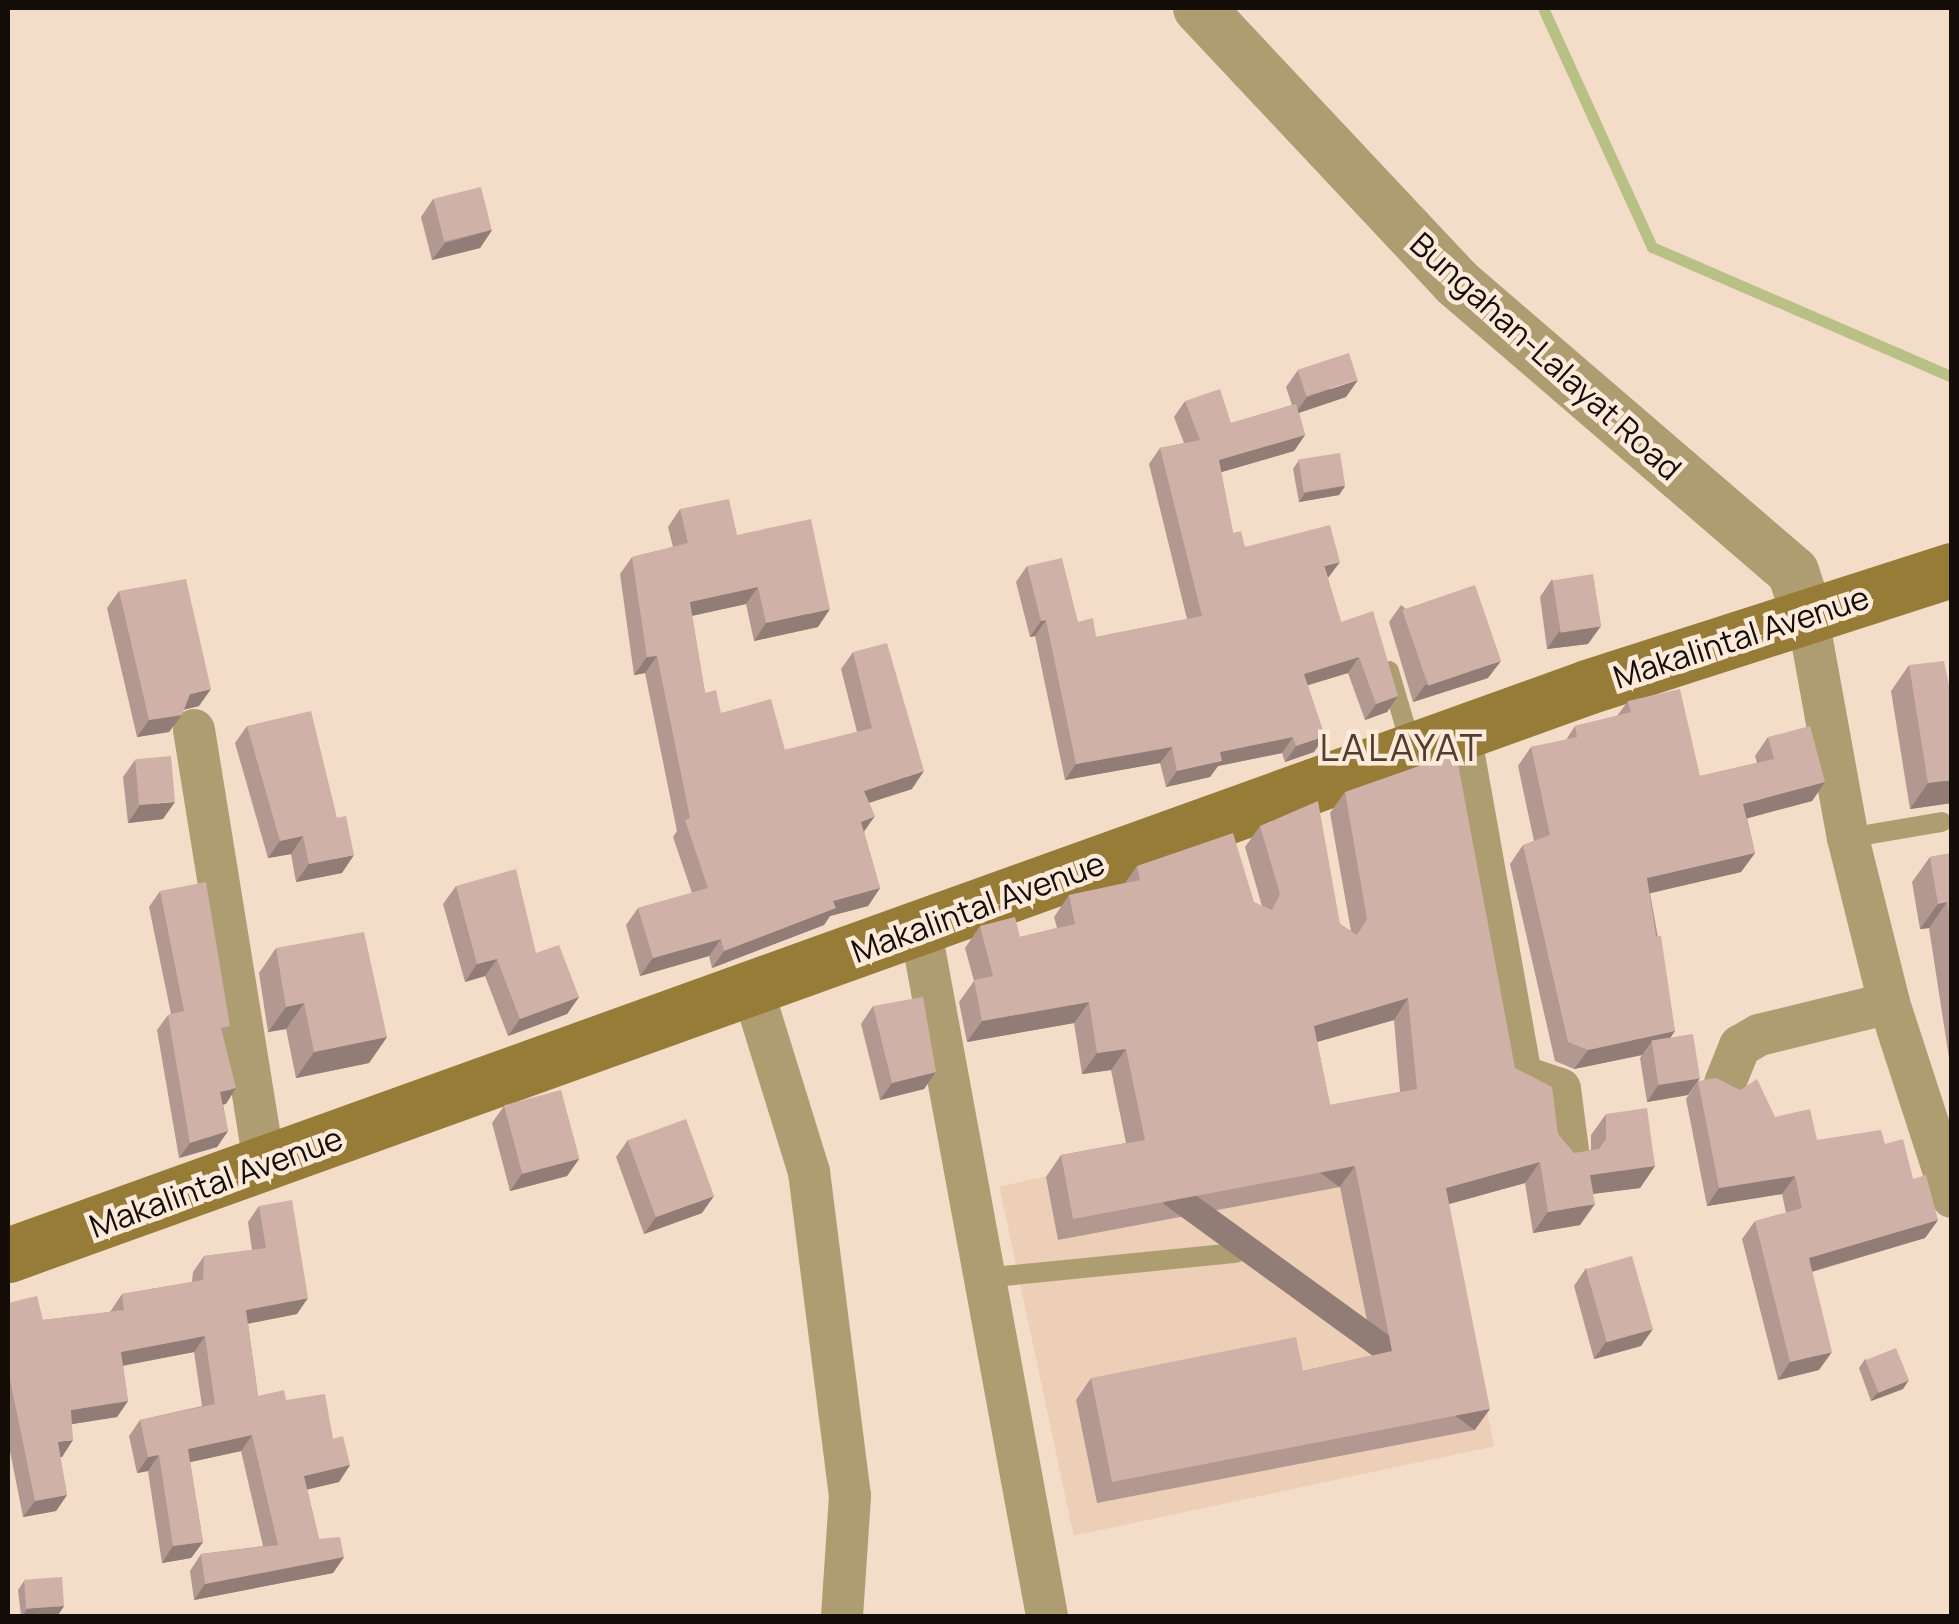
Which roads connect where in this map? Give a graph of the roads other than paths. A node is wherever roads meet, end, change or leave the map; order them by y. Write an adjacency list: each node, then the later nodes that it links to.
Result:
1 (1198, 8): 3 (street, Bungahan-Lalayat Road)
2 (1952, 570): 3 (main road, Makalintal Avenue)
3 (1807, 613): 6 (main road, Makalintal Avenue); 8 (street)
4 (1380, 642): 6 (lane)
5 (194, 730): 14 (street)
6 (1436, 742): 9 (main road, Makalintal Avenue); 13 (street)
7 (1942, 822): 8 (lane)
8 (1848, 838): 11 (street)
9 (920, 926): 10 (main road, Makalintal Avenue); 18 (street)
10 (754, 992): 14 (main road, Makalintal Avenue); 19 (street)
11 (1889, 1003): 12 (street); 15 (street)
12 (1725, 1084)
13 (1568, 1151)
14 (264, 1164): 17 (main road, Makalintal Avenue)
15 (1952, 1197)
16 (1236, 1253): 18 (lane)
17 (8, 1256)
18 (984, 1278): 20 (street)
19 (842, 1616)
20 (1048, 1616)

